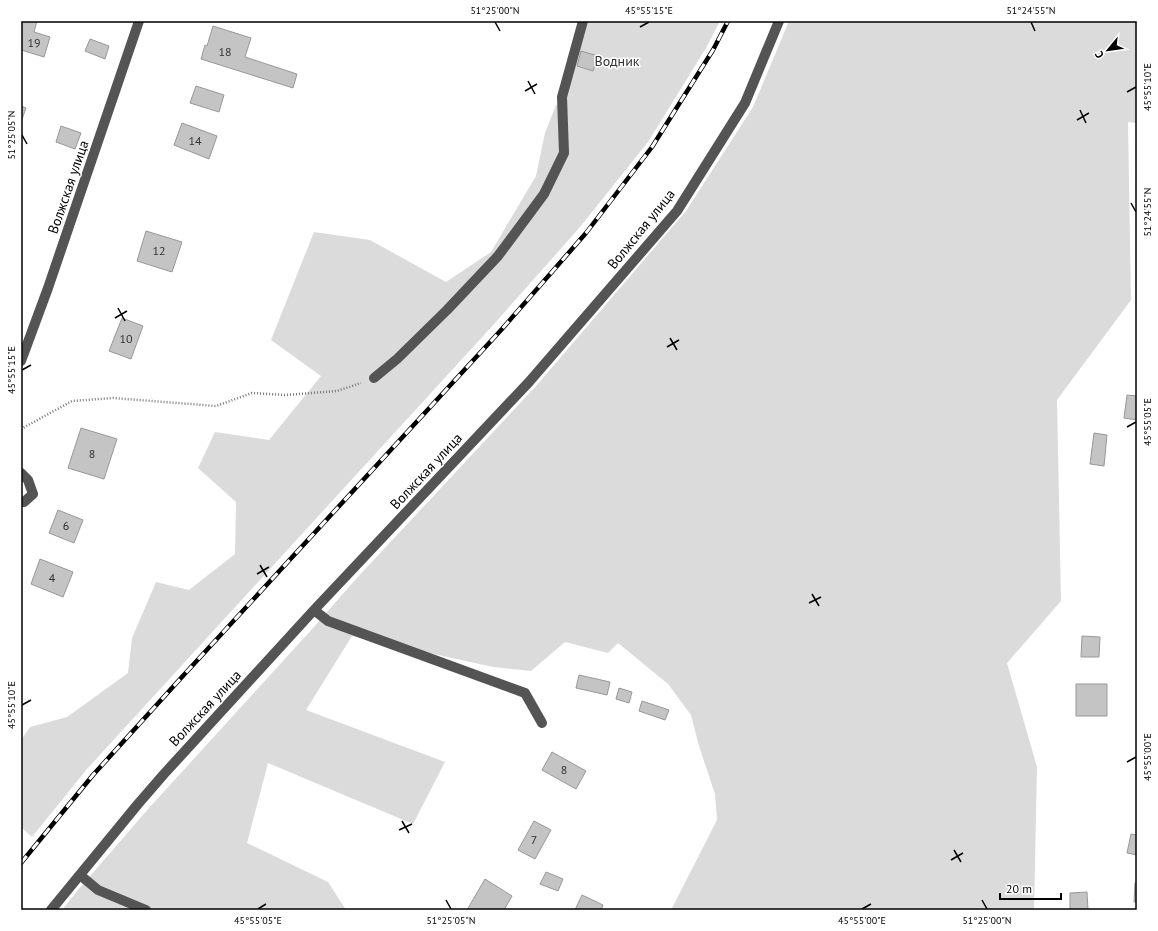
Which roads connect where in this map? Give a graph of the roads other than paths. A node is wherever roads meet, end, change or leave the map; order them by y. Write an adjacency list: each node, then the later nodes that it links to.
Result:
1 (139, 21): 4 (street, Волжская улица)
2 (583, 21): 5 (street)
3 (779, 21): 8 (street, Волжская улица)
4 (21, 361)
5 (374, 378)
6 (21, 473): 7 (street)
7 (21, 502)
8 (314, 610): 9 (street); 10 (street, Волжская улица)
9 (542, 723)
10 (80, 875): 11 (street, Волжская улица); 12 (street)
11 (51, 910)
12 (146, 910)

